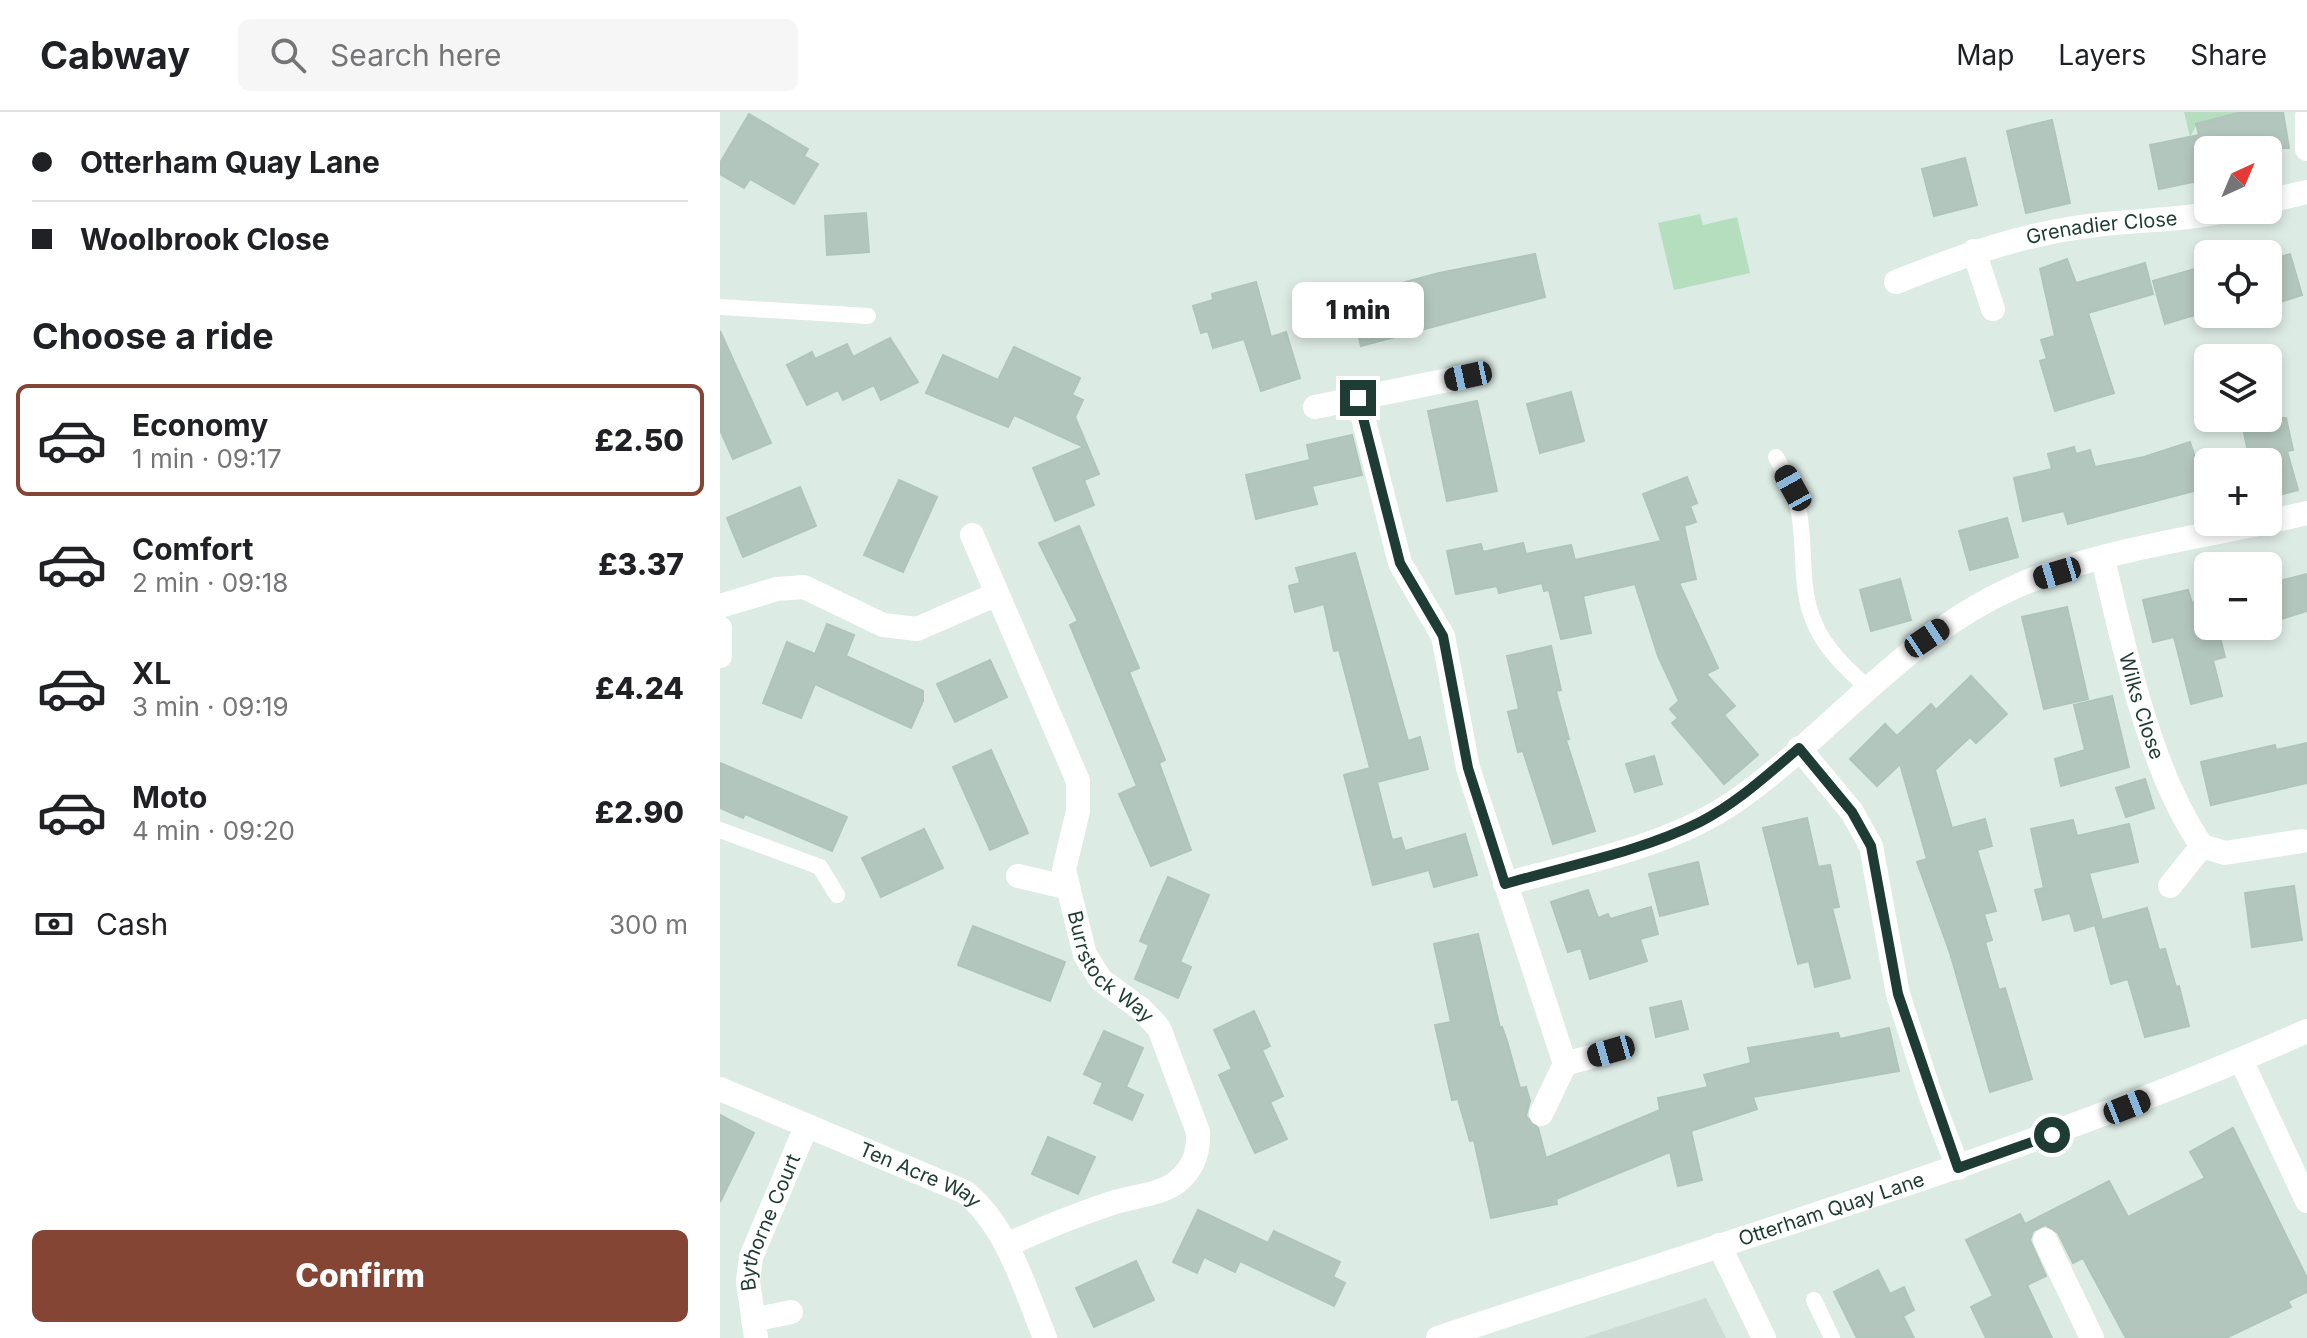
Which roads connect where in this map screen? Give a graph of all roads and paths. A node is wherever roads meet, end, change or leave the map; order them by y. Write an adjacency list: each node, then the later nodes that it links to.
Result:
1 (2307, 116): 2 (street)
2 (2307, 149)
3 (2307, 192): 4 (street)
4 (2282, 198)
5 (2194, 216): 6 (street, Grenadier Close)
6 (1974, 251): 7 (street, Grenadier Close); 9 (street)
7 (1896, 282)
8 (720, 307): 10 (lane)
9 (1993, 309)
10 (868, 316)
11 (1468, 376): 12 (street)
12 (1358, 398): 13 (street); 30 (street)
13 (1315, 407)
14 (1776, 457): 24 (lane)
15 (2307, 513): 16 (street)
16 (2282, 519)
17 (972, 535): 20 (street, Burrstock Way)
18 (2206, 536): 19 (street)
19 (2103, 559): 24 (street); 28 (street, Wilks Close)
20 (997, 594): 21 (street); 32 (street, Burrstock Way)
21 (720, 606)
22 (720, 628): 23 (street)
23 (720, 656)
24 (1868, 688): 25 (street)
25 (1799, 748): 30 (street); 41 (street)
26 (720, 830): 33 (lane)
27 (2302, 841): 28 (street)
28 (2202, 846): 31 (street)
29 (1018, 876): 32 (street, Burrstock Way)
30 (1505, 884): 37 (street)
31 (2170, 886)
32 (1065, 887): 44 (street, Burrstock Way)
33 (837, 895)
34 (2307, 1031): 36 (street, Otterham Quay Lane)
35 (1611, 1051): 37 (street)
36 (2241, 1060): 41 (street, Otterham Quay Lane); 42 (street)
37 (1565, 1064): 39 (street)
38 (720, 1089): 40 (street, Ten Acre Way)
39 (1541, 1114)
40 (806, 1127): 44 (street, Ten Acre Way); 48 (street, Bythorne Court)
41 (1958, 1168): 45 (street, Otterham Quay Lane)
42 (2307, 1201)
43 (2045, 1240): 53 (street)
44 (1007, 1245): 49 (street, Ten Acre Way)
45 (1719, 1245): 50 (street, Otterham Quay Lane); 51 (street)
46 (1814, 1300): 52 (lane)
47 (791, 1312): 48 (street, Bythorne Court)
48 (755, 1329)
49 (1045, 1338)
50 (1438, 1338)
51 (1764, 1338)
52 (1832, 1338)
53 (2092, 1338)

